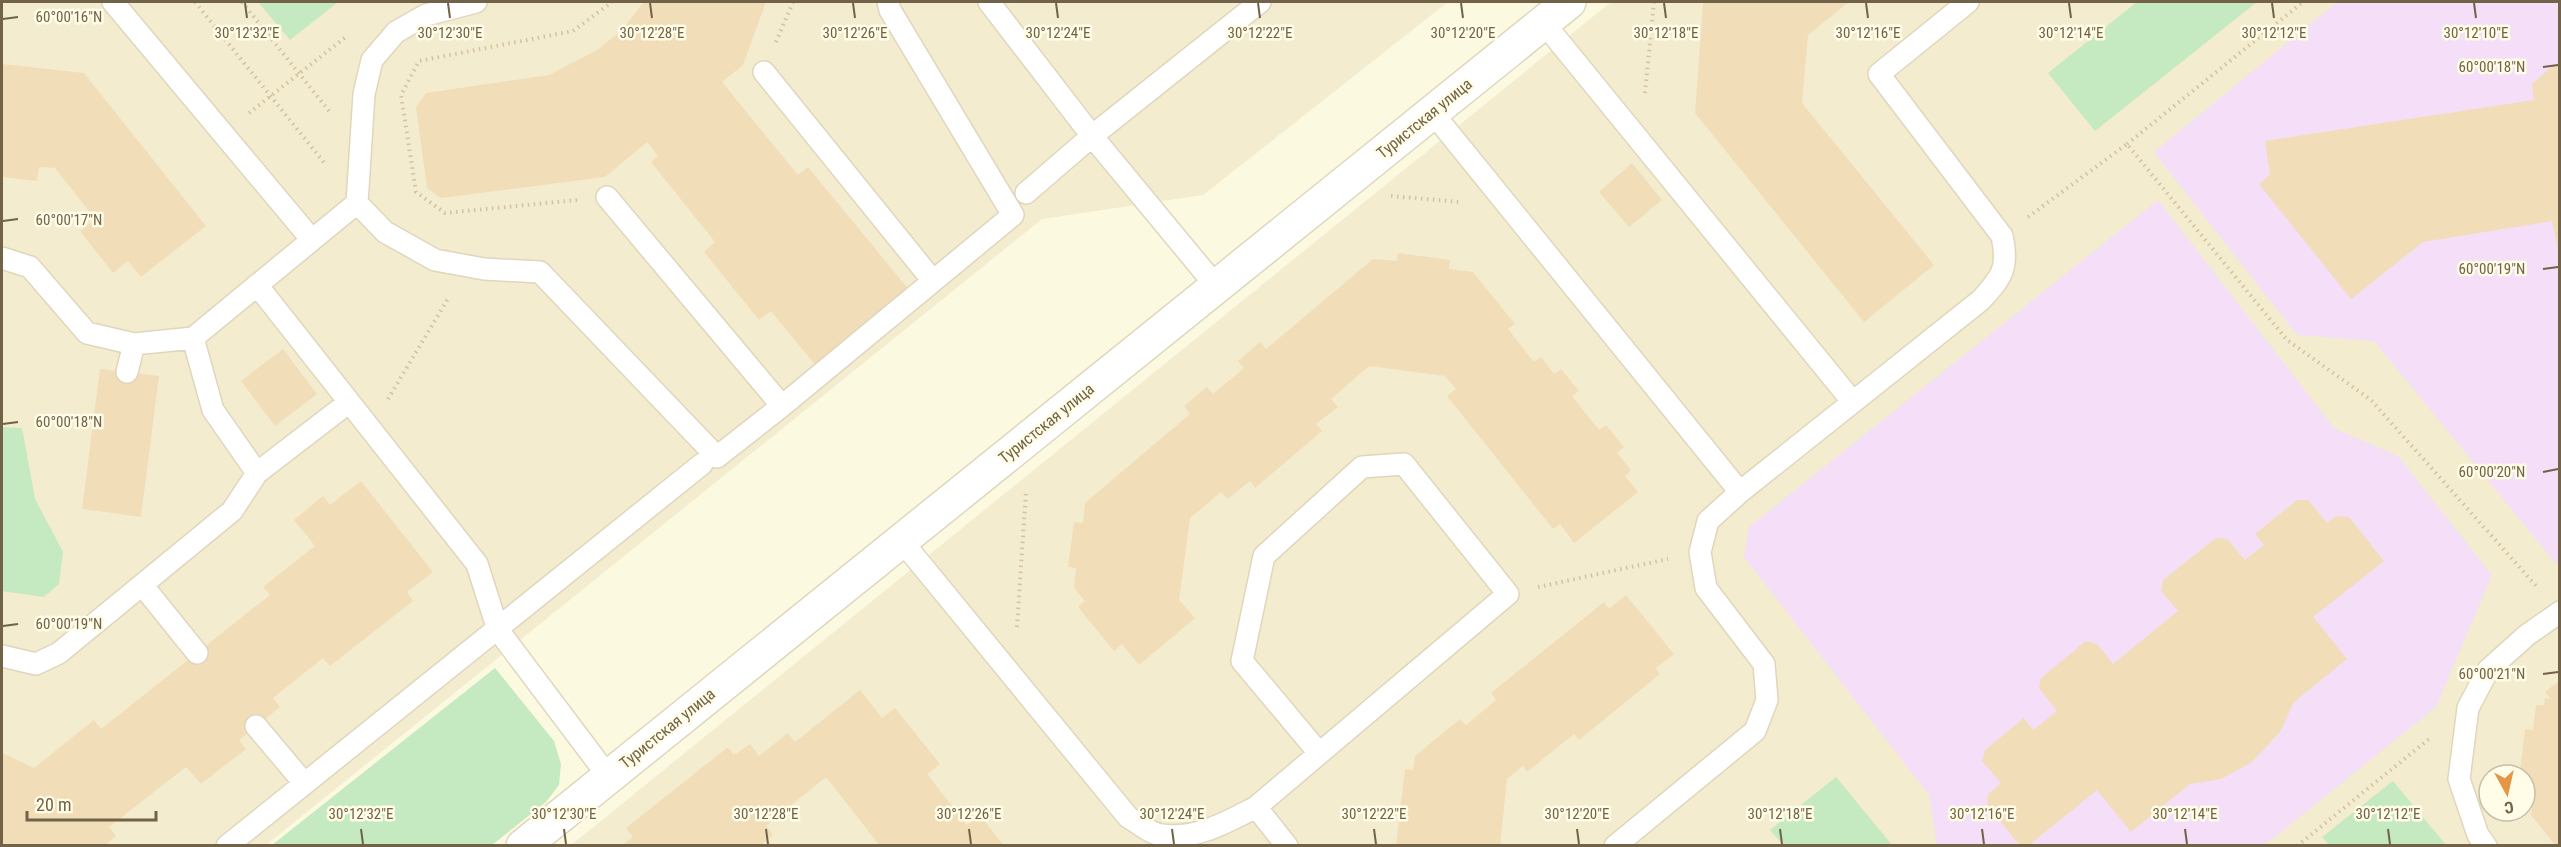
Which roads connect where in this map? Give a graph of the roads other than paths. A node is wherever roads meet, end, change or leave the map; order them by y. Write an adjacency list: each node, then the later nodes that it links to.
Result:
1 (113, 2): 15 (lane)
2 (476, 2): 14 (lane)
3 (888, 2): 17 (lane)
4 (989, 2): 11 (lane)
5 (1260, 2): 11 (lane)
6 (1569, 2): 8 (street, Туристская улица)
7 (1968, 2): 23 (lane)
8 (1543, 22): 10 (street, Туристская улица); 23 (lane)
9 (764, 72): 17 (lane)
10 (1432, 112): 19 (street, Туристская улица); 28 (lane)
11 (1092, 136): 12 (lane); 19 (lane)
12 (1026, 193)
13 (607, 197): 25 (lane)
14 (357, 203): 15 (lane); 25 (lane)
15 (312, 240): 18 (lane)
16 (2, 258): 21 (lane)
17 (933, 282): 25 (lane)
18 (257, 285): 20 (lane); 24 (lane)
19 (1216, 286): 29 (street, Туристская улица)
20 (193, 338): 21 (lane); 27 (lane)
21 (134, 344): 22 (lane)
22 (127, 372)
23 (1852, 401): 28 (lane)
24 (348, 403): 27 (lane); 32 (lane)
25 (782, 406)
26 (702, 464): 32 (lane)
27 (256, 473): 30 (lane)
28 (1740, 492): 44 (lane)
29 (901, 540): 37 (street, Туристская улица); 40 (lane)
30 (143, 586): 33 (lane); 34 (lane)
31 (2559, 612): 45 (lane)
32 (498, 630): 37 (lane); 38 (lane)
33 (197, 653)
34 (2, 656)
35 (256, 726): 38 (lane)
36 (1319, 753): 36 (lane); 39 (lane)
37 (608, 776): 42 (street, Туристская улица)
38 (304, 783): 41 (lane)
39 (1256, 807): 40 (lane); 43 (lane)
40 (1197, 840)
41 (227, 846)
42 (523, 846)
43 (1287, 846)
44 (1615, 846)
45 (2486, 846)

